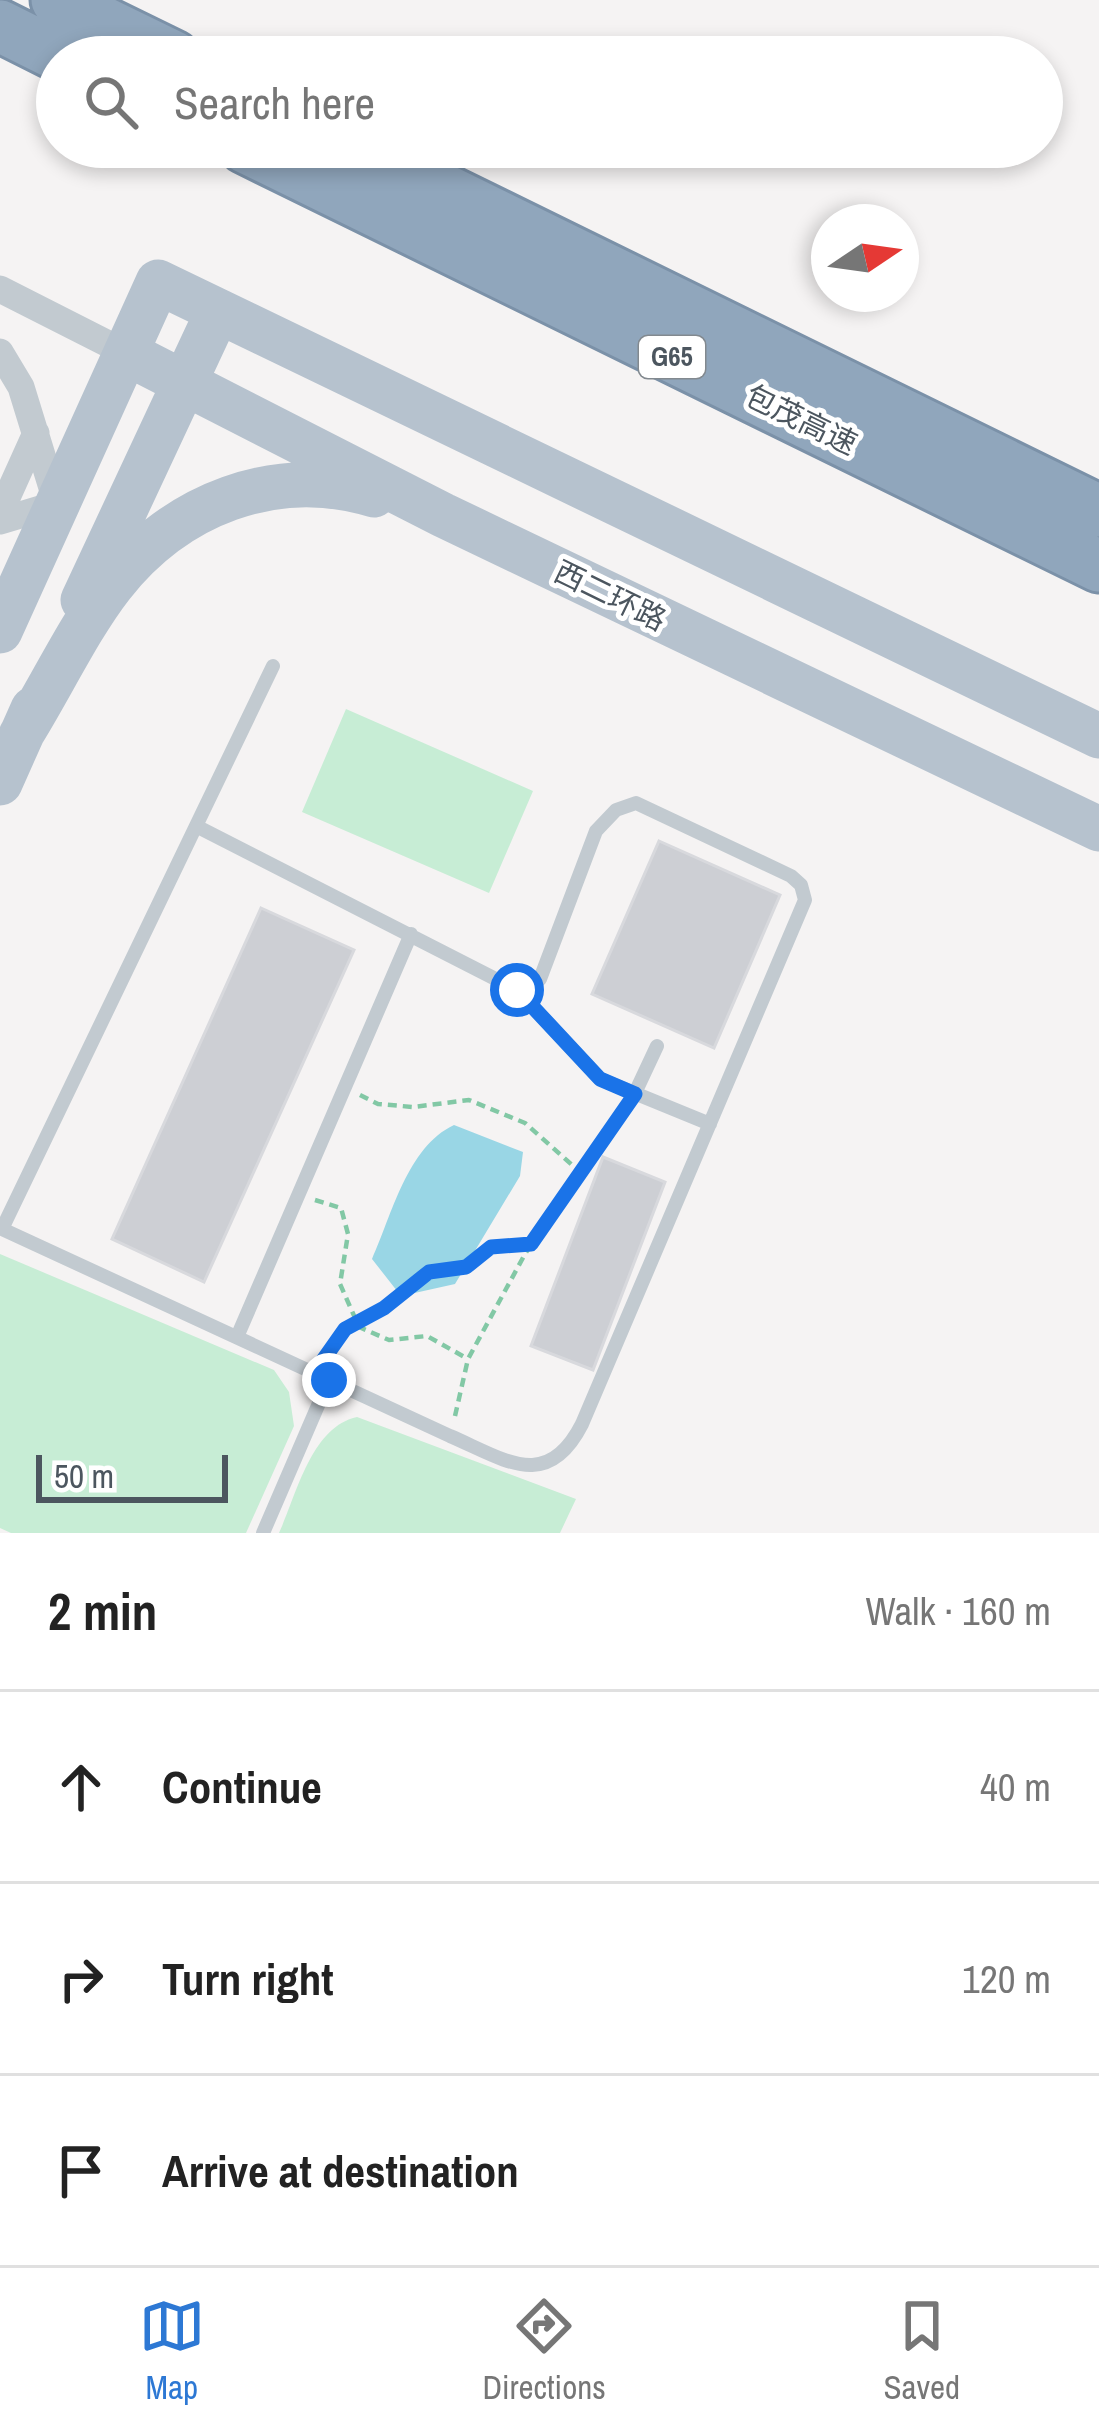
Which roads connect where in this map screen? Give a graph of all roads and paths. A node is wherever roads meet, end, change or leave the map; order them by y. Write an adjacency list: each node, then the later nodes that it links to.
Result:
1 (57, 0): 3 (highway)
2 (0, 26): 4 (highway)
3 (130, 36)
4 (36, 44)
5 (288, 168): 17 (highway, 包茂高速 / G65)
6 (400, 168): 14 (highway, 包茂高速 / G65)
7 (0, 289): 10 (street)
8 (218, 311): 10 (main road); 11 (main road); 21 (main road)
9 (0, 352): 12 (street)
10 (126, 352): 11 (main road, 西二环路); 13 (main road)
11 (182, 382): 15 (main road, 西二环路); 20 (main road)
12 (36, 433): 13 (street); 16 (street)
13 (57, 504): 16 (street); 18 (main road)
14 (1099, 511)
15 (442, 515): 20 (main road); 24 (main road, 西二环路)
16 (0, 517)
17 (1099, 566)
18 (0, 631)
19 (273, 666): 23 (lane)
20 (22, 735): 22 (main road)
21 (1099, 736)
22 (0, 783)
23 (196, 826): 25 (lane); 33 (lane)
24 (1099, 830)
25 (411, 934): 26 (lane); 28 (lane)
26 (517, 990): 29 (lane); 30 (lane)
27 (657, 1046): 29 (lane)
28 (345, 1087): 31 (path); 32 (lane)
29 (635, 1094): 30 (lane); 31 (path)
30 (710, 1124): 39 (lane)
31 (580, 1172): 34 (path)
32 (298, 1195): 35 (path); 36 (lane)
33 (1, 1228): 36 (lane)
34 (531, 1244): 35 (path); 37 (path)
35 (357, 1322): 37 (path); 38 (path)
36 (237, 1337): 38 (lane)
37 (468, 1359): 39 (path)
38 (322, 1377): 39 (lane); 40 (lane)
39 (450, 1436)
40 (262, 1533)

